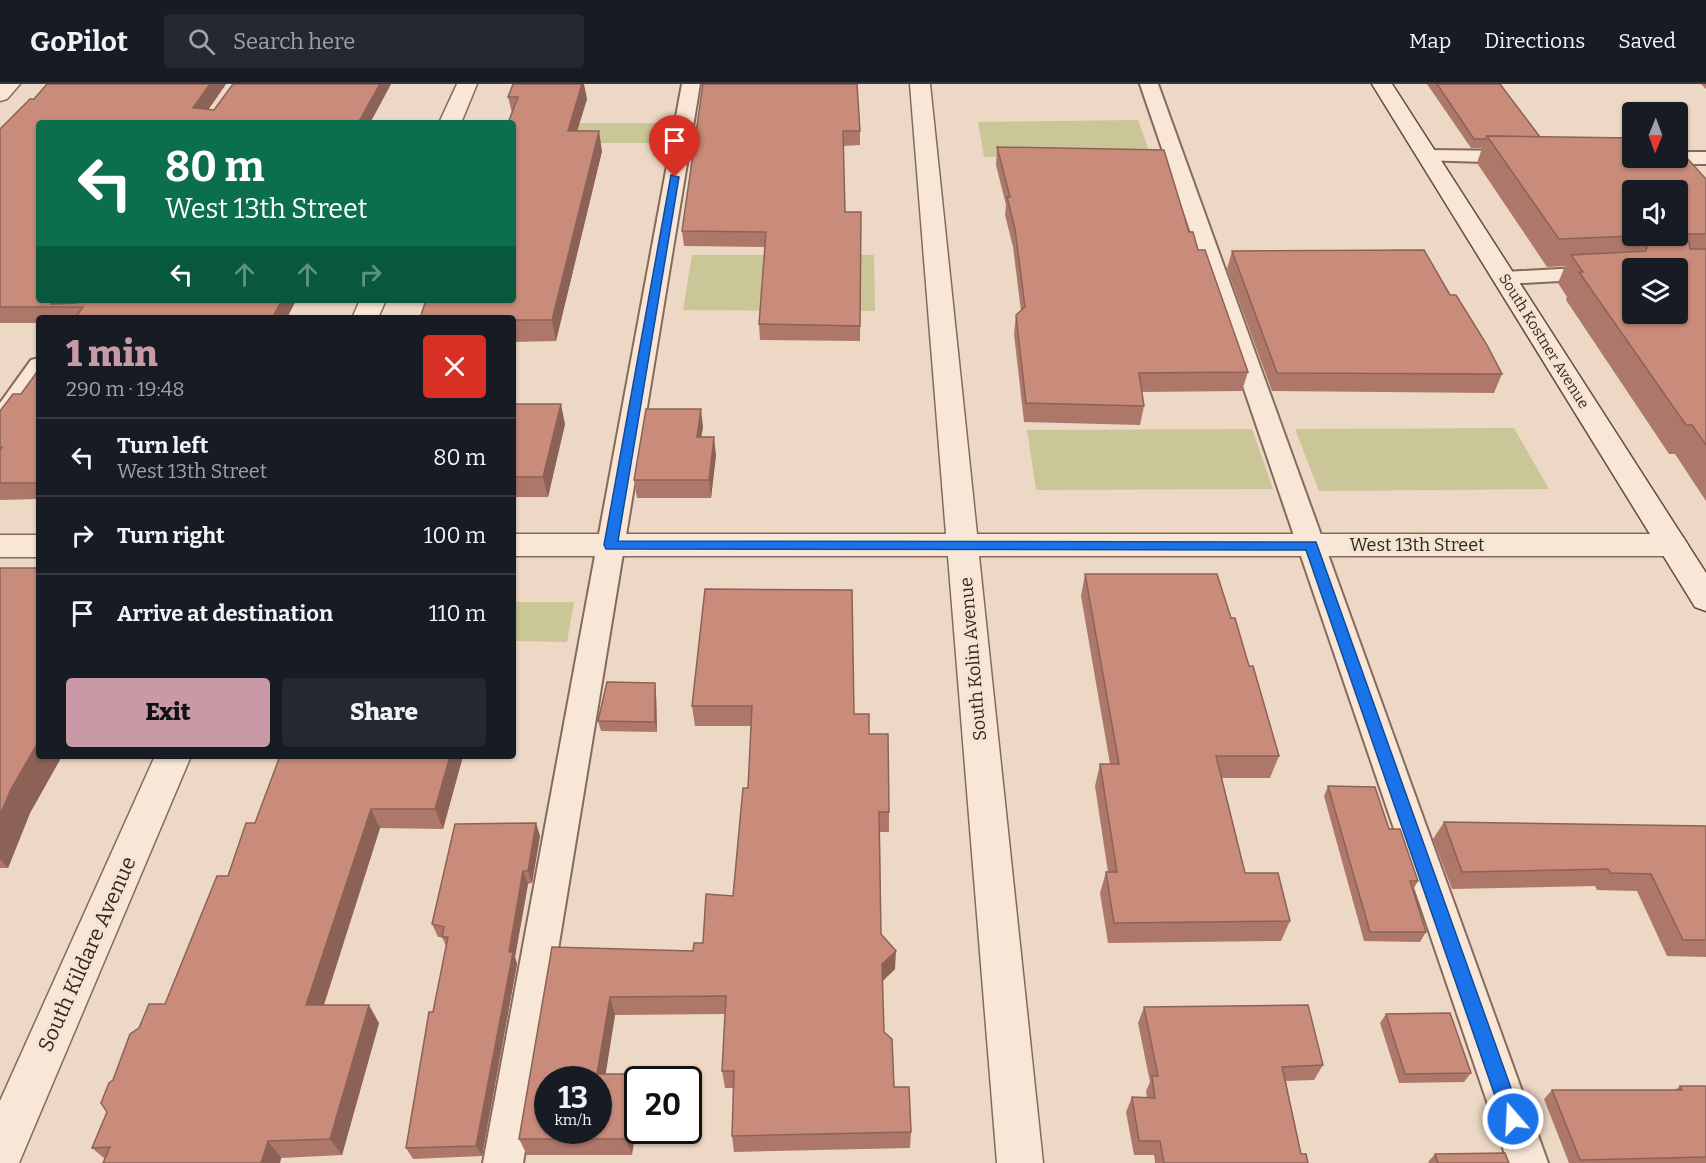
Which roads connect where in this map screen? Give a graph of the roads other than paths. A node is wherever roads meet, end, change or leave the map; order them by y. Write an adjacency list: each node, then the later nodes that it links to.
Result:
1 (10, 84): 7 (street)
2 (467, 84): 8 (street)
3 (691, 84): 18 (lane)
4 (920, 84): 19 (street, South Kolin Avenue)
5 (1149, 84): 20 (lane)
6 (1382, 84): 9 (street, South Kostner Avenue)
7 (0, 95)
8 (451, 120)
9 (1427, 156): 10 (lane); 14 (street, South Kostner Avenue)
10 (1539, 157)
11 (1688, 158): 12 (lane)
12 (1706, 158)
13 (1622, 272): 14 (lane)
14 (1504, 278): 23 (street, South Kostner Avenue)
15 (36, 369): 16 (lane)
16 (0, 421)
17 (516, 545): 18 (street, West 13th Street)
18 (610, 545): 19 (street, West 13th Street); 27 (lane)
19 (963, 545): 20 (street, West 13th Street); 28 (street, South Kolin Avenue)
20 (1311, 545): 23 (street, West 13th Street); 29 (lane)
21 (0, 546): 22 (street)
22 (36, 546)
23 (1672, 546): 24 (street, South Kostner Avenue)
24 (1706, 599)
25 (172, 759): 26 (street, South Kildare Avenue)
26 (0, 1153)
27 (502, 1163)
28 (1020, 1163)
29 (1528, 1163)

